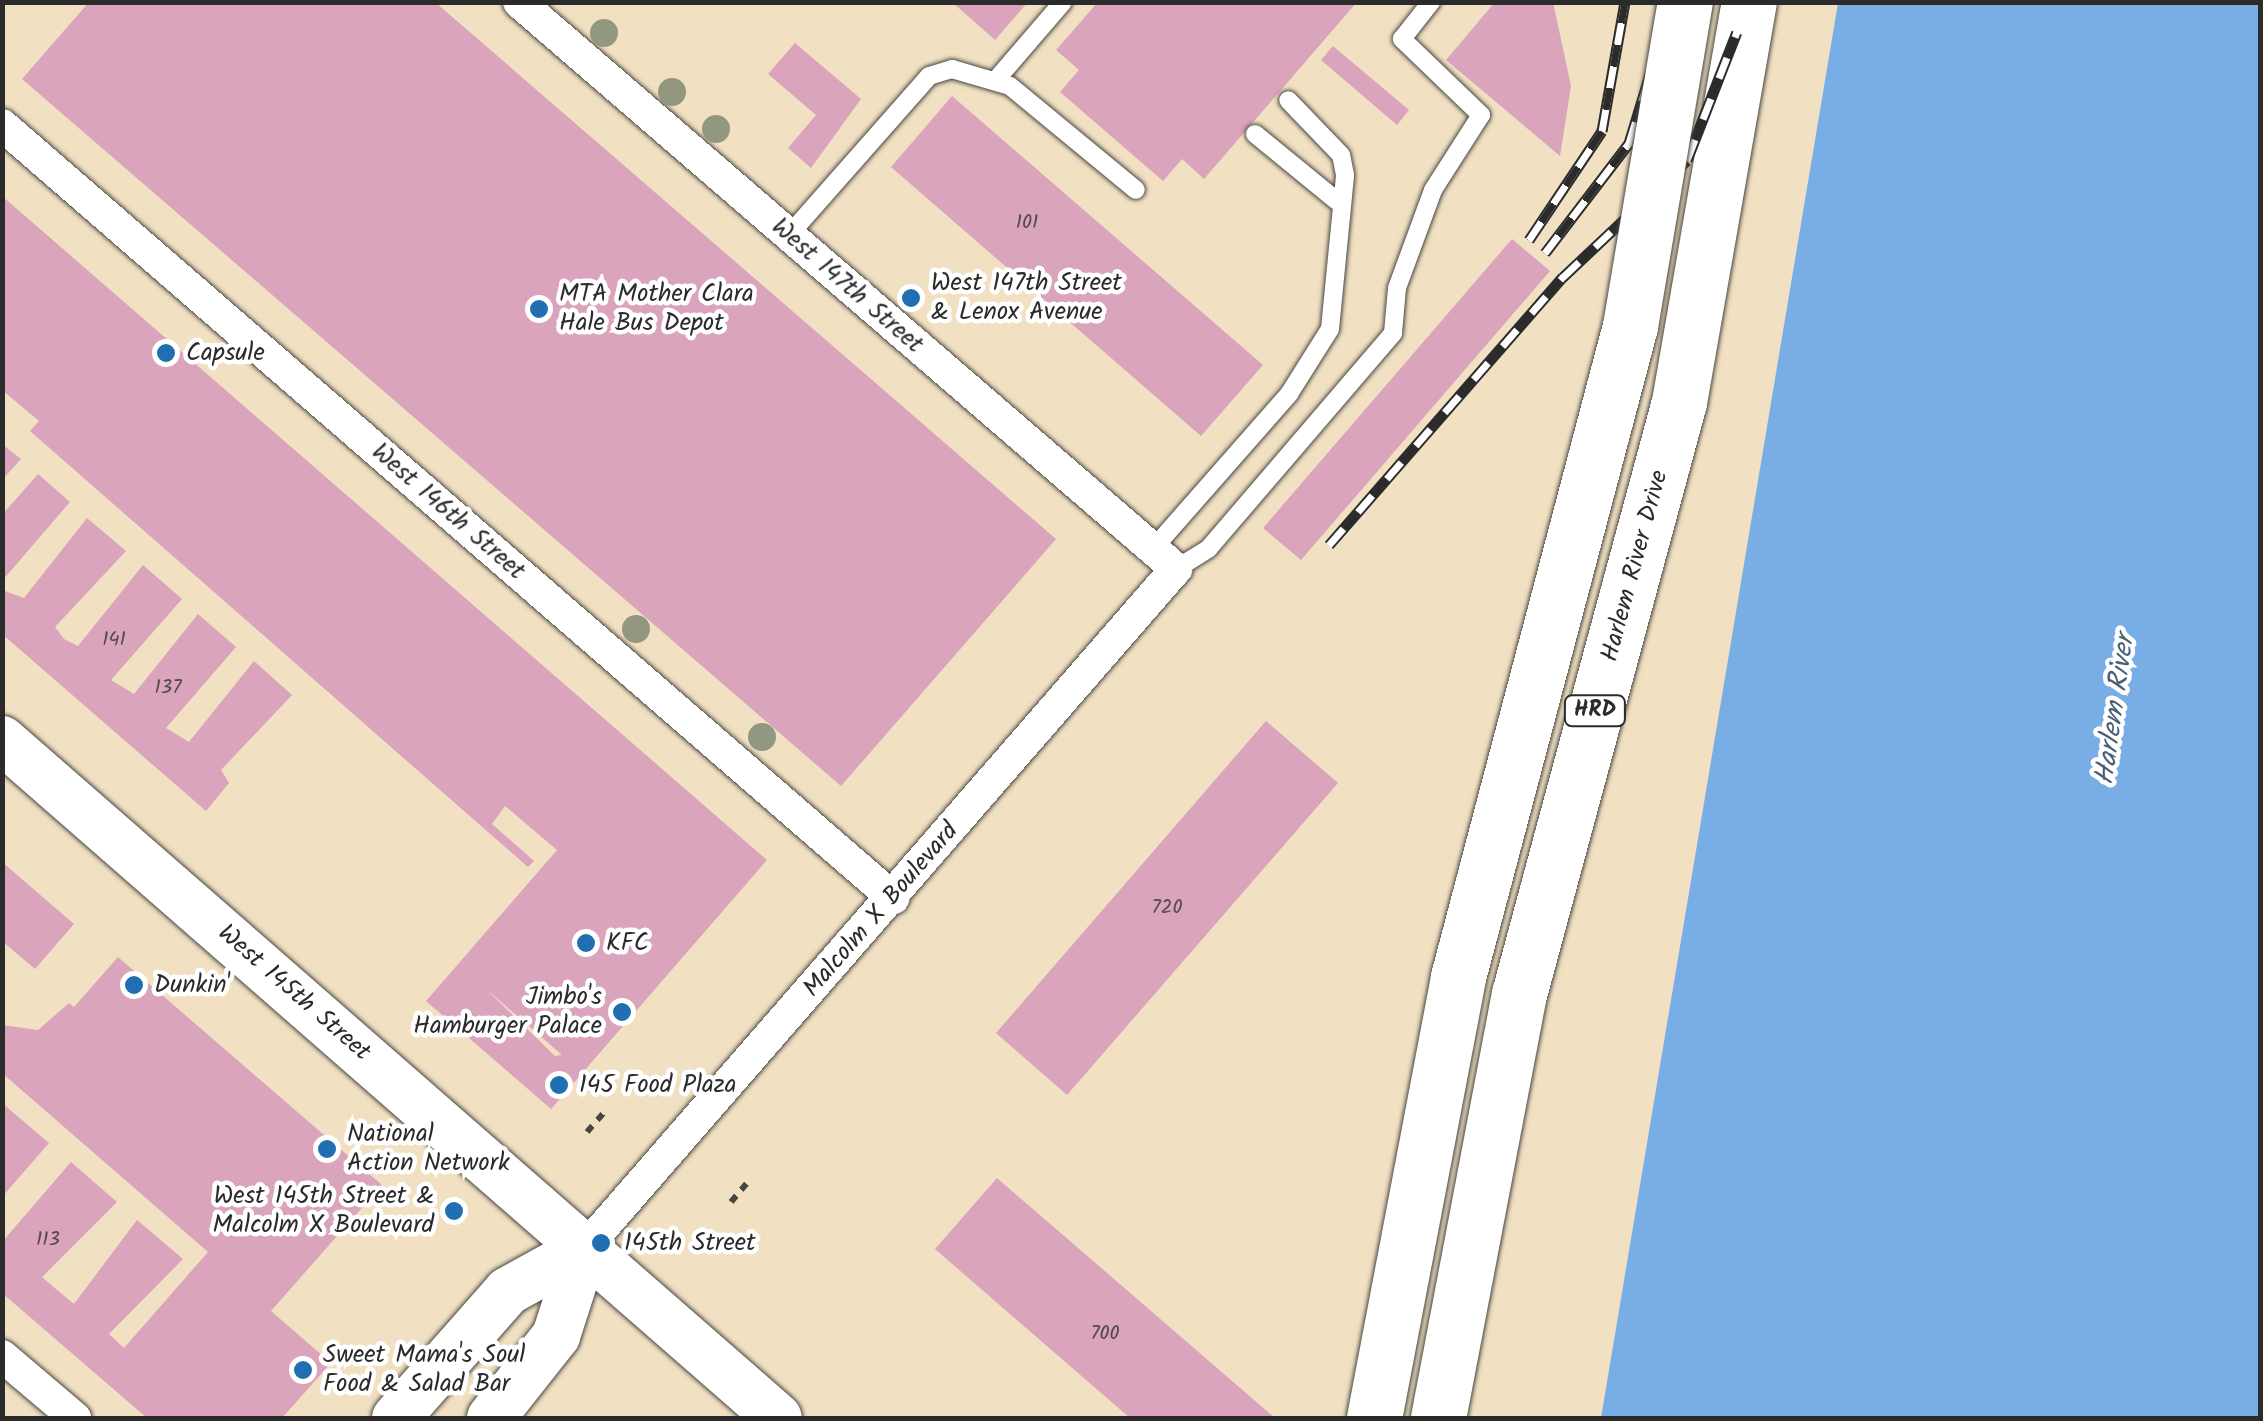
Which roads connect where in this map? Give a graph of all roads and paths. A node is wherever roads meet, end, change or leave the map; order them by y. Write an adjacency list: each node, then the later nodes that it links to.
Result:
1 (519, 2): 12 (street, West 147th Street)
2 (1063, 2): 6 (lane)
3 (1431, 2): 13 (lane)
4 (1685, 2): 26 (highway, HRD, bridge)
5 (1749, 2): 27 (highway, Harlem River Drive / HRD)
6 (995, 81): 10 (lane); 12 (lane)
7 (1288, 100): 11 (lane)
8 (2, 125): 15 (street, West 146th Street)
9 (1256, 134): 11 (lane)
10 (1136, 190)
11 (1337, 201): 13 (lane)
12 (789, 236): 13 (street, West 147th Street)
13 (1164, 559): 15 (street, Malcolm X Boulevard)
14 (2, 740): 20 (main road, West 145th Street)
15 (893, 898): 20 (street, Malcolm X Boulevard)
16 (605, 1111): 17 (path)
17 (587, 1132)
18 (747, 1183): 19 (path)
19 (731, 1202)
20 (584, 1249): 23 (main road, Malcolm X Boulevard); 24 (main road, Malcolm X Boulevard); 25 (main road, West 145th Street)
21 (2, 1356): 22 (street)
22 (74, 1418)
23 (396, 1418)
24 (491, 1418)
25 (778, 1418)
26 (1374, 1418)
27 (1438, 1418)

